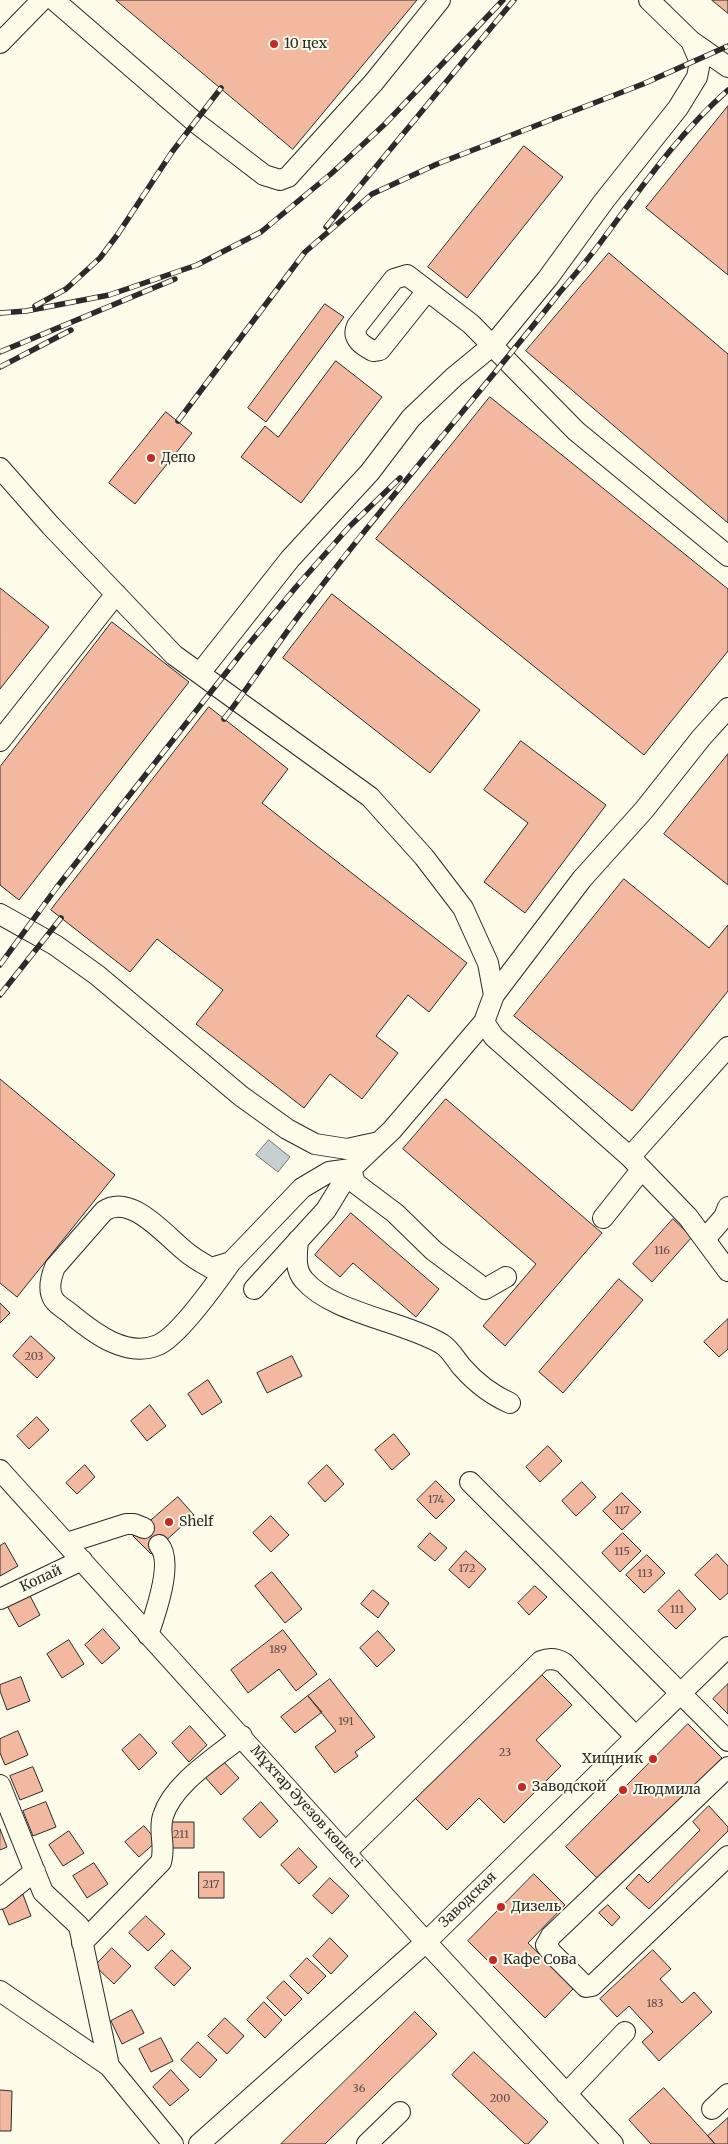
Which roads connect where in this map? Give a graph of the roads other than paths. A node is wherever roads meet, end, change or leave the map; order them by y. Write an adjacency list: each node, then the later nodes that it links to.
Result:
1 (42, 0): 6 (street)
2 (440, 0): 4 (street)
3 (649, 0): 5 (street)
4 (65, 3)
5 (692, 41): 7 (street); 9 (street)
6 (0, 43)
7 (728, 67)
8 (427, 292): 9 (street)
9 (493, 345): 11 (street); 13 (street)
10 (0, 468): 12 (street)
11 (728, 556)
12 (116, 594): 13 (street); 15 (street)
13 (200, 673): 17 (street)
14 (728, 708): 17 (street)
15 (0, 741)
16 (0, 914): 20 (street)
17 (494, 995): 18 (street)
18 (484, 1022): 20 (street); 21 (street)
19 (728, 1048): 21 (street)
20 (380, 1142): 22 (street)
21 (636, 1163): 24 (street); 25 (street)
22 (351, 1169): 26 (street); 27 (street); 29 (street)
23 (728, 1207): 25 (street)
24 (603, 1218)
25 (705, 1239): 28 (street)
26 (298, 1240): 30 (street); 31 (street)
27 (231, 1262): 27 (street)
28 (728, 1271)
29 (506, 1277)
30 (254, 1289)
31 (510, 1403)
32 (0, 1470): 35 (street, Мұхтар Әуезов көшесі)
33 (470, 1482): 41 (street)
34 (144, 1528): 35 (street)
35 (66, 1543): 37 (street, Мұхтар Әуезов көшесі)
36 (158, 1545): 39 (street)
37 (82, 1560): 38 (street, Копай); 39 (street, Мұхтар Әуезов көшесі)
38 (0, 1598)
39 (148, 1635): 42 (street, Мұхтар Әуезов көшесі)
40 (728, 1647): 41 (street, Заводская)
41 (680, 1693): 43 (street, Заводская); 44 (street)
42 (242, 1736): 47 (street, Мұхтар Әуезов көшесі); 52 (street)
43 (635, 1736): 47 (street); 51 (street, Заводская)
44 (728, 1741)
45 (728, 1767): 48 (street)
46 (0, 1785): 49 (street)
47 (346, 1852): 51 (street, Мұхтар Әуезов көшесі)
48 (728, 1856)
49 (35, 1871): 50 (street); 52 (street)
50 (0, 1899)
51 (426, 1942): 56 (street, Мұхтар Әуезов көшесі); 61 (street, Заводская)
52 (82, 1943): 55 (street)
53 (0, 1991): 55 (street)
54 (625, 2032): 56 (street)
55 (109, 2066): 60 (street)
56 (566, 2094): 63 (street, Мұхтар Әуезов көшесі)
57 (728, 2094): 58 (street)
58 (712, 2109)
59 (400, 2112): 62 (street)
60 (172, 2144)
61 (199, 2144)
62 (366, 2144)
63 (613, 2144)

